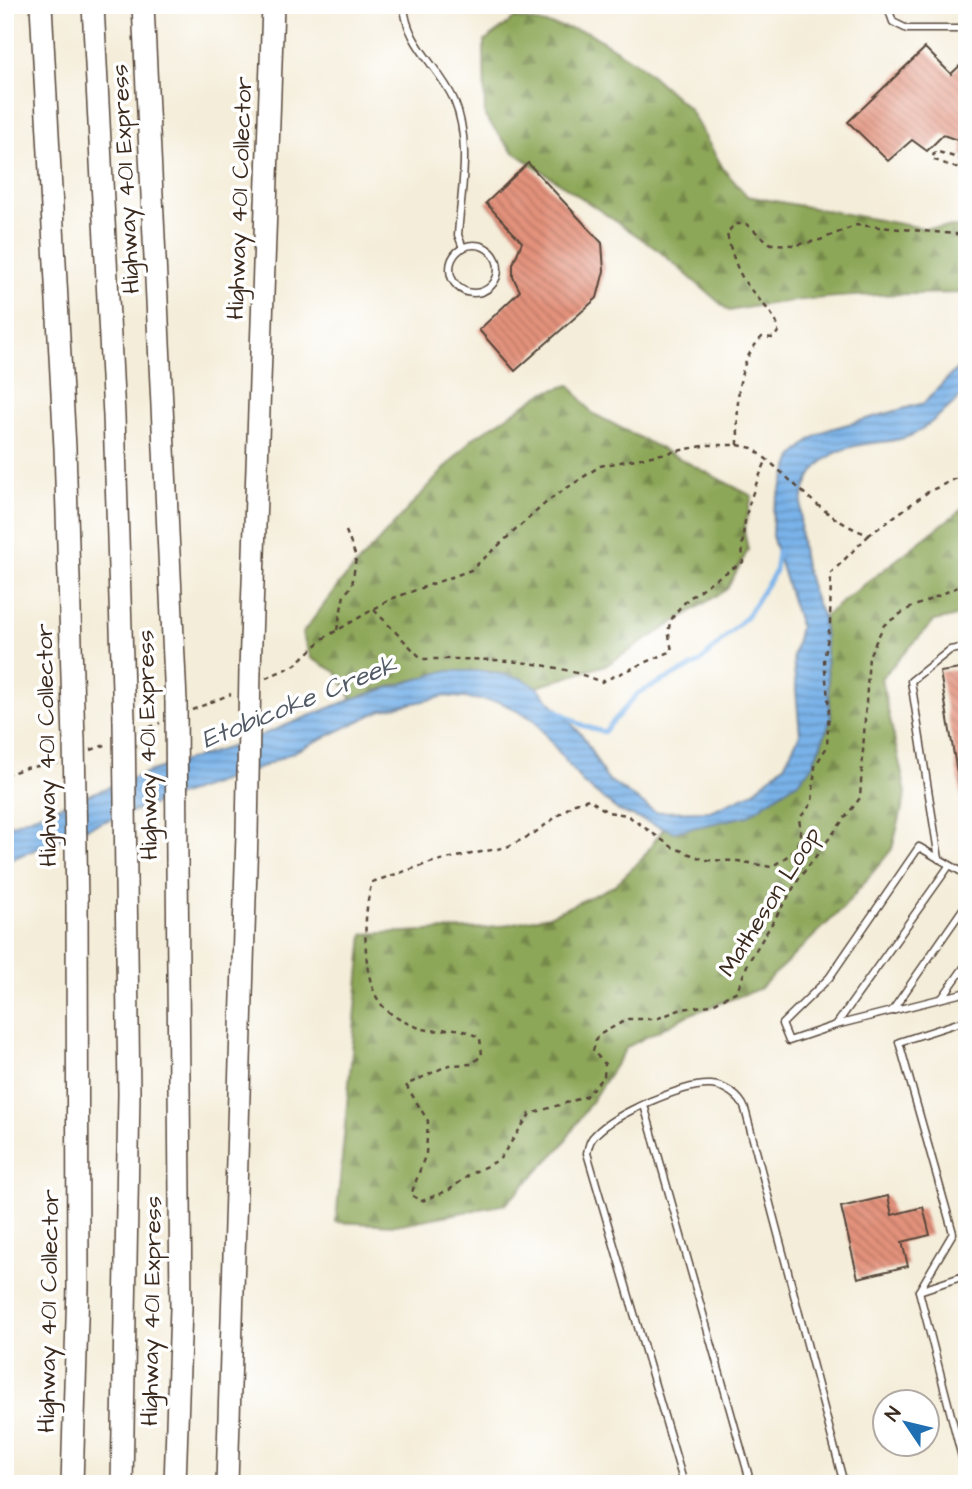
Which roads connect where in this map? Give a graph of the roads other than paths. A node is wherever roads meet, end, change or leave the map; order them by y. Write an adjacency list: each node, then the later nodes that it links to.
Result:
1 (41, 5): 26 (highway, Highway 401 Collector, bridge)
2 (93, 5): 27 (highway, Highway 401 Express, bridge)
3 (264, 5): 9 (highway)
4 (273, 5): 9 (highway, Highway 401 Collector)
5 (404, 5): 10 (lane)
6 (887, 5): 8 (lane)
7 (144, 7): 28 (highway, Highway 401 Express, bridge)
8 (967, 29)
9 (269, 95): 29 (highway, Highway 401 Collector, bridge)
10 (463, 248): 10 (lane)
11 (967, 647): 12 (lane)
12 (939, 859): 13 (lane); 21 (lane)
13 (949, 866): 14 (lane); 21 (lane)
14 (965, 872)
15 (967, 903): 19 (lane)
16 (967, 962): 18 (lane)
17 (967, 992): 18 (lane)
18 (942, 998): 19 (lane)
19 (892, 1011): 21 (lane)
20 (967, 1020): 24 (lane)
21 (836, 1025)
22 (644, 1105): 30 (lane); 31 (lane); 32 (lane)
23 (967, 1275): 24 (lane)
24 (919, 1291): 25 (lane)
25 (967, 1477)
26 (72, 1484)
27 (122, 1484)
28 (175, 1484)
29 (226, 1484)
30 (684, 1484)
31 (751, 1484)
32 (844, 1484)

